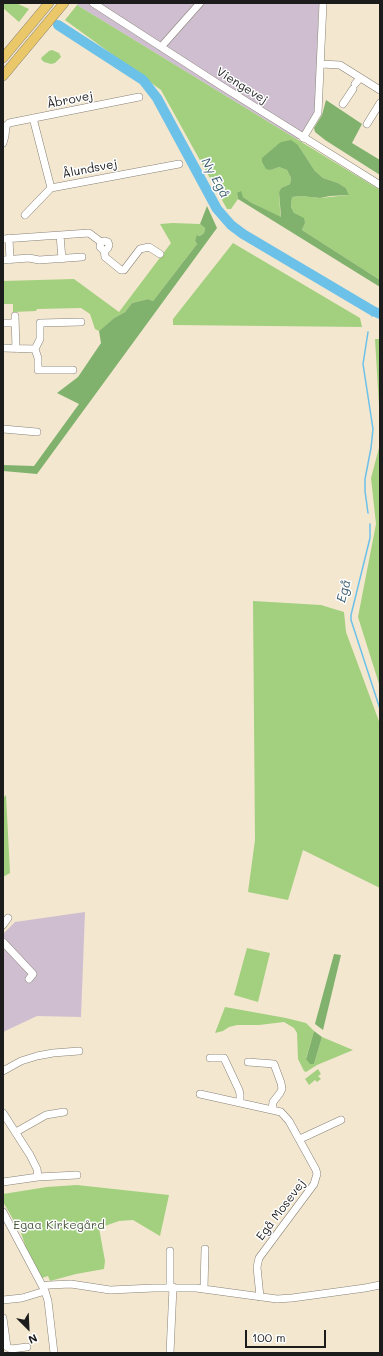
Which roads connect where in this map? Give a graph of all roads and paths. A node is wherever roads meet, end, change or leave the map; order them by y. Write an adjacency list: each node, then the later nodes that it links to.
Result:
1 (64, 3): 9 (main road)
2 (93, 3): 6 (street, Viengevej)
3 (200, 3): 6 (street)
4 (323, 3): 8 (street)
5 (43, 9): 7 (main road)
6 (161, 47): 17 (street, Viengevej)
7 (3, 58)
8 (321, 64): 10 (street); 17 (street)
9 (3, 76)
10 (360, 78): 11 (street); 14 (street)
11 (380, 90)
12 (139, 97): 15 (street, Åbrovej)
13 (380, 103): 16 (street)
14 (343, 104)
15 (33, 118): 18 (street, Åbrovej); 21 (street, Ålundsvej)
16 (367, 124)
17 (303, 138): 20 (street, Viengevej)
18 (3, 143)
19 (179, 164): 21 (street, Ålundsvej)
20 (380, 185)
21 (51, 188): 22 (street)
22 (25, 215)
23 (60, 235): 24 (street); 25 (street); 27 (street)
24 (6, 239): 28 (street)
25 (160, 254)
26 (82, 257): 27 (street)
27 (62, 259): 28 (street)
28 (7, 260)
29 (81, 322): 33 (street)
30 (3, 323): 32 (street)
31 (3, 348): 32 (street)
32 (16, 349): 33 (street)
33 (35, 349): 34 (street)
34 (73, 370)
35 (3, 429): 36 (street)
36 (37, 432)
37 (8, 918): 38 (street)
38 (3, 924)
39 (3, 942): 40 (street)
40 (29, 979)
41 (79, 1051): 44 (street)
42 (210, 1058): 46 (street)
43 (248, 1062): 47 (street)
44 (3, 1071)
45 (200, 1095): 46 (street, Egå Mosevej)
46 (240, 1103): 47 (street, Egå Mosevej)
47 (272, 1110): 52 (street, Egå Mosevej)
48 (64, 1112): 51 (street)
49 (3, 1113): 51 (street)
50 (341, 1120): 52 (street)
51 (16, 1132): 54 (street)
52 (300, 1139): 63 (street, Egå Mosevej)
53 (77, 1175): 54 (street)
54 (38, 1177): 55 (street)
55 (3, 1182)
56 (3, 1212): 61 (street)
57 (205, 1249): 62 (street)
58 (170, 1251): 60 (street)
59 (380, 1285): 63 (street)
60 (171, 1287): 61 (street); 62 (street); 68 (street)
61 (44, 1289): 64 (street); 67 (street)
62 (204, 1289): 63 (street)
63 (260, 1297)
64 (3, 1300)
65 (3, 1318): 66 (street)
66 (27, 1347)
67 (54, 1353)
68 (170, 1353)

